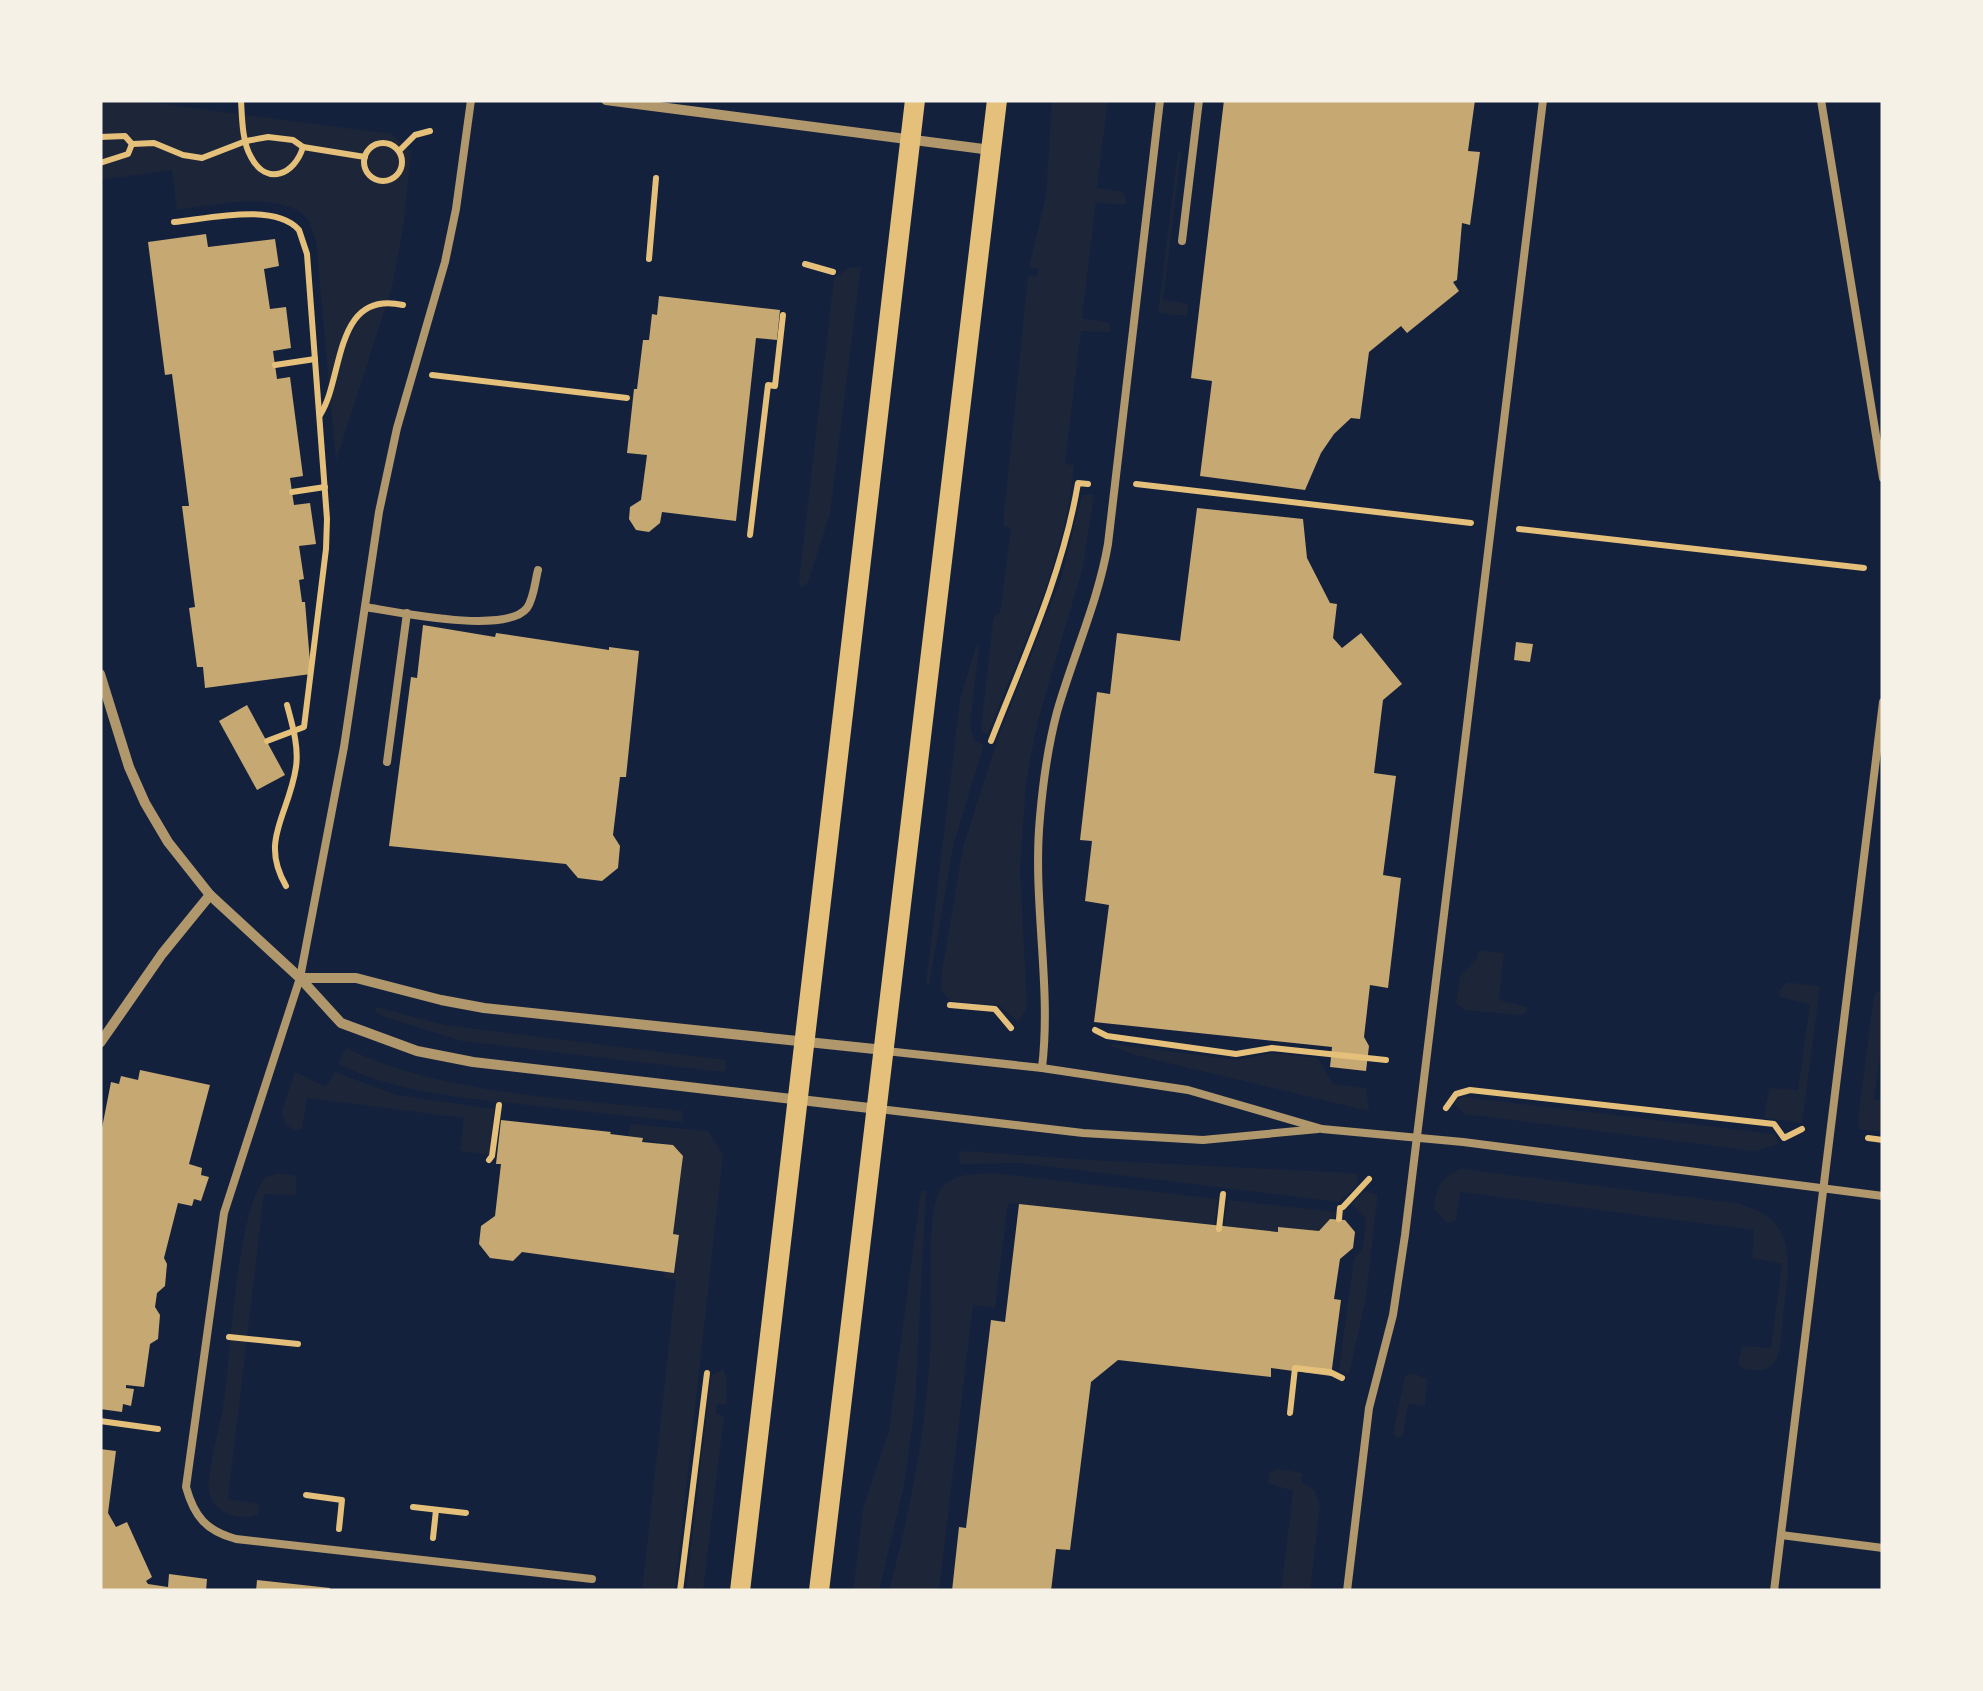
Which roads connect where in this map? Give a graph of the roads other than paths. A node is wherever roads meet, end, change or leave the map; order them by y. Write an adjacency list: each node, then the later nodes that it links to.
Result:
1 (471, 100): 14 (lane)
2 (606, 100): 9 (street)
3 (914, 100): 9 (main road)
4 (997, 100): 10 (main road)
5 (1160, 100): 24 (lane)
6 (1199, 100): 11 (lane)
7 (1543, 100): 28 (lane)
8 (1822, 100): 12 (lane)
9 (910, 139): 10 (street); 21 (main road)
10 (991, 150): 23 (main road)
11 (1182, 241)
12 (1883, 478)
13 (538, 570): 15 (lane)
14 (365, 608): 15 (lane); 20 (lane)
15 (407, 613): 18 (lane)
16 (100, 678): 19 (street)
17 (1883, 702): 29 (lane)
18 (387, 762)
19 (210, 895): 20 (street); 22 (street)
20 (300, 978): 21 (street); 25 (street); 33 (lane)
21 (805, 1042): 23 (street); 25 (main road)
22 (100, 1043)
23 (886, 1050): 24 (lane); 26 (main road)
24 (1042, 1068): 27 (lane)
25 (798, 1100): 26 (street); 34 (main road)
26 (878, 1109): 27 (lane); 35 (main road)
27 (1322, 1128): 28 (lane)
28 (1417, 1138): 29 (lane); 36 (lane)
29 (1824, 1188): 30 (lane); 31 (lane)
30 (1883, 1196)
31 (1781, 1535): 32 (lane); 37 (lane)
32 (1883, 1548)
33 (592, 1580)
34 (740, 1591)
35 (819, 1591)
36 (1348, 1591)
37 (1774, 1591)

